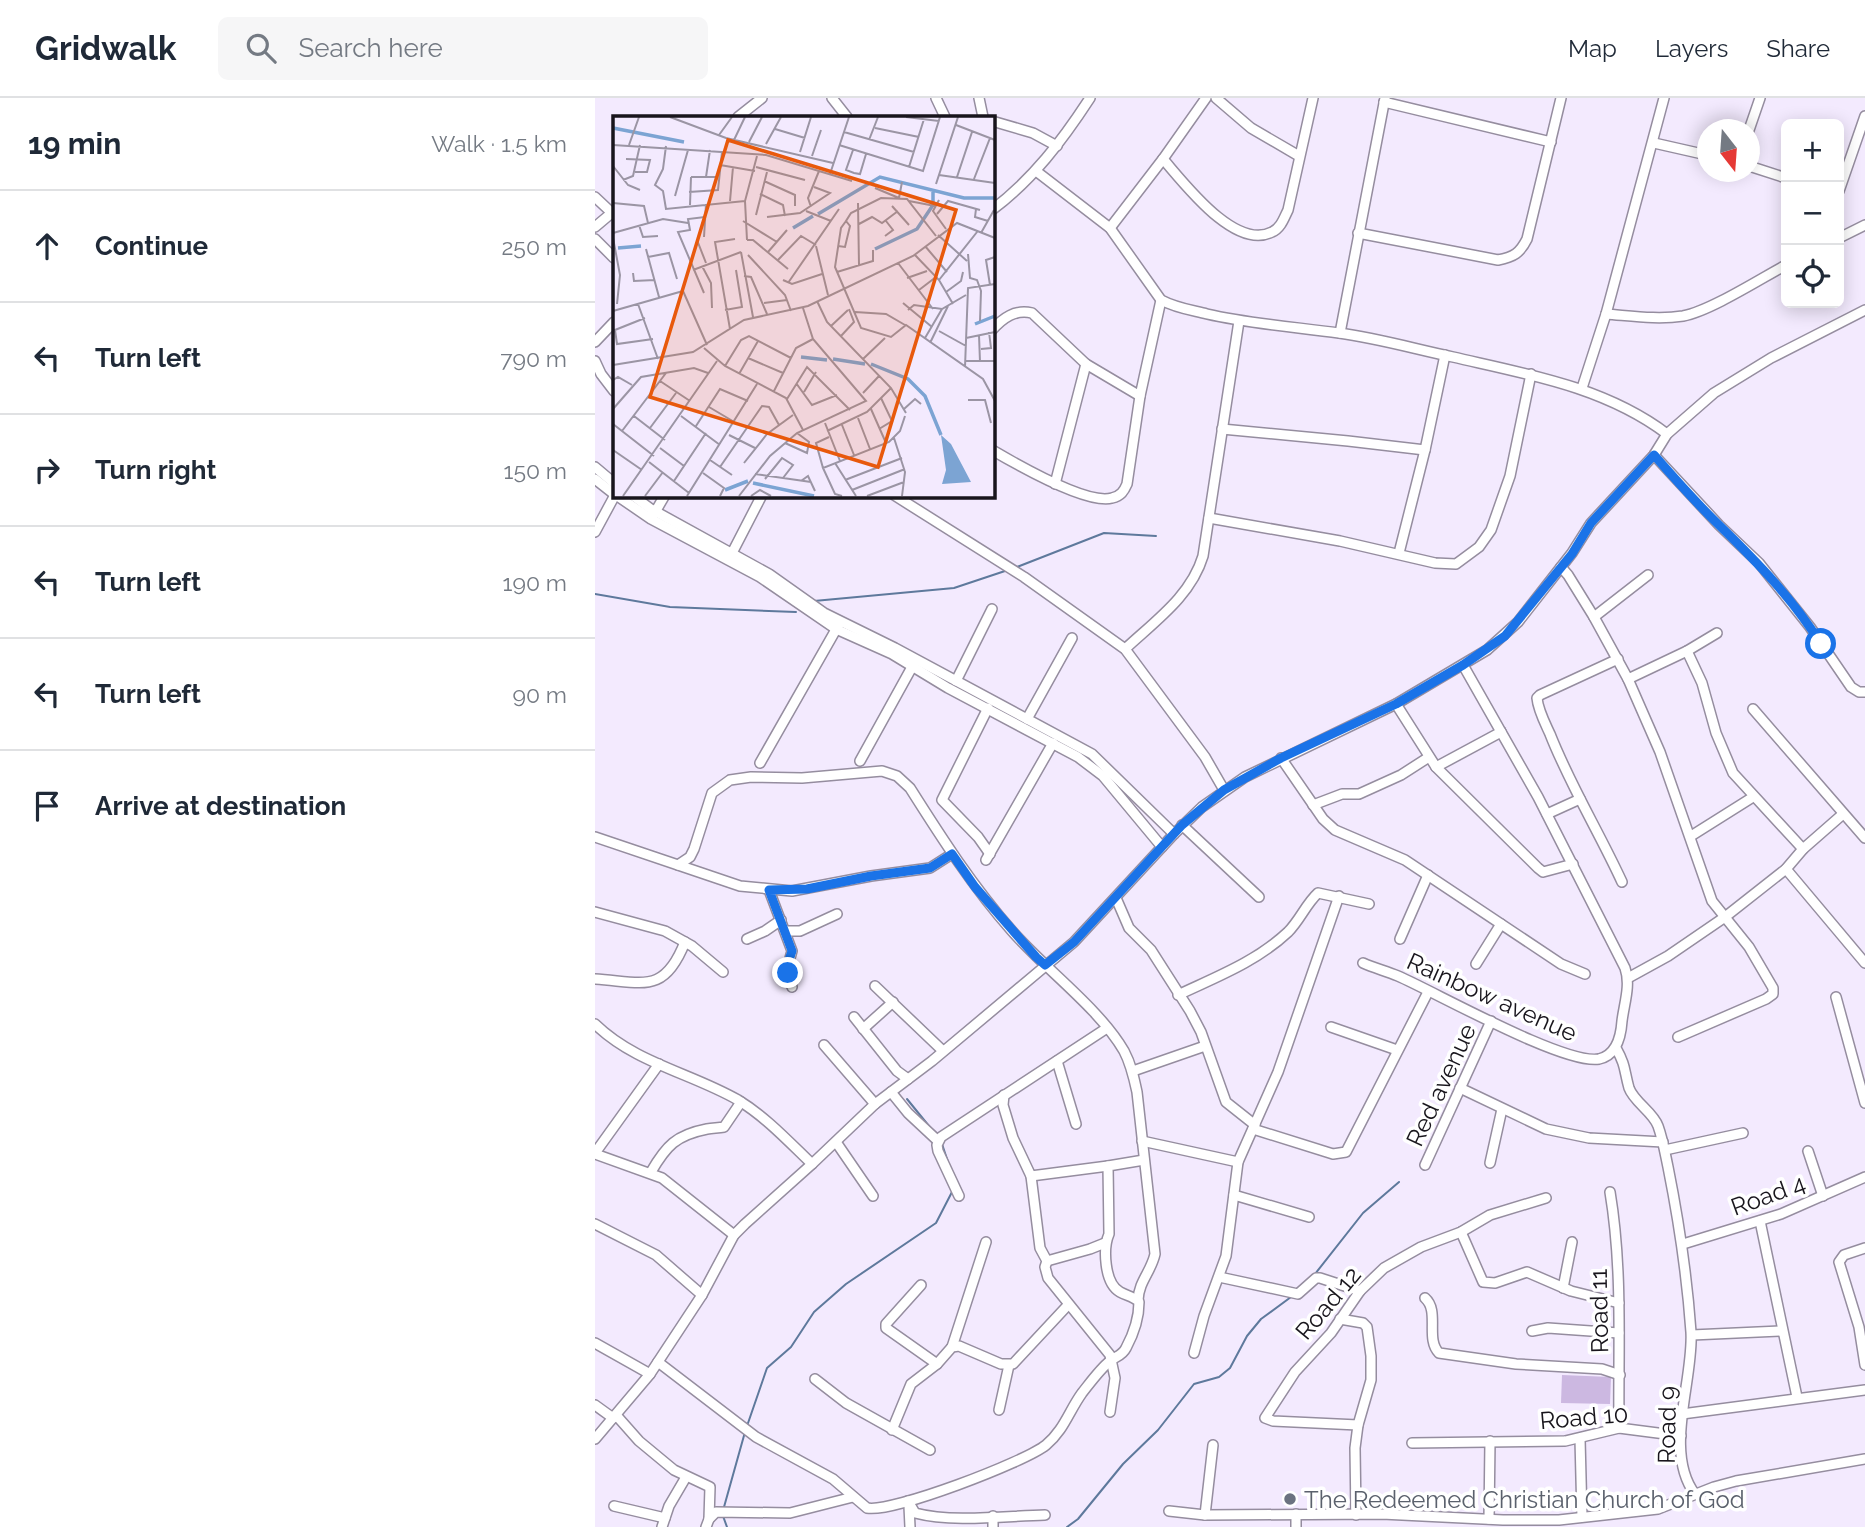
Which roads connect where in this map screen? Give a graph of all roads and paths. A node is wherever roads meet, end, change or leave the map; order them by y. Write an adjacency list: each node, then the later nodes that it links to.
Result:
1 (762, 98): 13 (street)
2 (832, 98): 14 (street)
3 (936, 98): 15 (street)
4 (979, 98): 16 (street)
5 (1090, 98): 22 (street)
6 (1206, 98): 25 (street)
7 (1216, 98): 24 (street)
8 (1313, 98): 24 (street)
9 (1561, 98): 20 (street)
10 (1664, 98): 21 (street)
11 (1760, 98): 18 (street)
12 (1385, 100): 20 (street); 36 (street)
13 (739, 116)
14 (846, 116)
15 (945, 116)
16 (983, 116)
17 (1865, 116): 29 (street)
18 (1753, 119)
19 (994, 122): 22 (street)
20 (1551, 142): 36 (street)
21 (1654, 143): 23 (street); 43 (street)
22 (1058, 146): 27 (street)
23 (1697, 153)
24 (1299, 156): 25 (street)
25 (1163, 159): 35 (street)
26 (1760, 170): 28 (street)
27 (1036, 171): 31 (street); 35 (street)
28 (1781, 176)
29 (1842, 182)
30 (595, 197): 32 (street)
31 (994, 209)
32 (613, 212): 34 (street)
33 (1865, 225): 37 (street)
34 (595, 227)
35 (1110, 228): 41 (street)
36 (1358, 233): 47 (street)
37 (1844, 236)
38 (595, 239): 39 (street)
39 (613, 257)
40 (1781, 268): 43 (street)
41 (1161, 300): 44 (street); 55 (street)
42 (1865, 310): 57 (street)
43 (1606, 314): 53 (street)
44 (1239, 321): 47 (street); 56 (street)
45 (613, 323): 48 (street)
46 (994, 328): 51 (street)
47 (1340, 333): 49 (street)
48 (595, 342)
49 (1445, 355): 52 (street); 58 (street)
50 (595, 361): 54 (street)
51 (1086, 364): 55 (street); 64 (street)
52 (1531, 374): 53 (street); 75 (street)
53 (1582, 388): 57 (street)
54 (613, 390)
55 (1140, 396): 64 (street)
56 (1222, 429): 58 (street); 73 (street)
57 (1667, 434): 60 (street)
58 (1425, 450): 75 (street)
59 (994, 451): 64 (street)
60 (1654, 455): 77 (street); 91 (street)
61 (595, 467): 63 (street)
62 (595, 479): 65 (street)
63 (613, 482)
64 (1055, 484)
65 (613, 493)
66 (614, 497): 74 (street)
67 (619, 497): 72 (street)
68 (634, 497): 72 (street)
69 (663, 497): 72 (street)
70 (761, 497): 76 (street)
71 (897, 497): 84 (street)
72 (653, 515): 76 (street)
73 (1209, 518): 75 (street); 84 (street)
74 (595, 532)
75 (1399, 554)
76 (730, 557): 81 (street)
77 (1561, 567): 80 (street); 87 (street)
78 (1648, 575): 80 (street)
79 (992, 609): 90 (street)
80 (1594, 617): 86 (street)
81 (839, 625): 88 (street); 90 (street); 101 (street)
82 (1717, 633): 85 (street)
83 (1072, 638): 95 (street)
84 (1125, 649): 103 (street)
85 (1687, 651): 89 (street); 104 (street)
86 (1618, 659): 89 (street); 105 (street)
87 (1463, 665): 92 (street); 96 (street)
88 (912, 667): 93 (street); 100 (street)
89 (1629, 679): 111 (street)
90 (956, 681): 95 (street)
91 (1862, 692)
92 (1396, 704): 98 (street); 99 (street)
93 (988, 708): 97 (street); 97 (street)
94 (1753, 709): 108 (street)
95 (1027, 719): 110 (street)
96 (1501, 732): 102 (street); 107 (street)
97 (1053, 743): 114 (street)
98 (1429, 757): 102 (street); 106 (street)
99 (1281, 758): 103 (street); 106 (street)
100 (860, 761)
101 (760, 763)
102 (1436, 767): 117 (street)
103 (1224, 790): 109 (street)
104 (1753, 797): 111 (street); 115 (street)
105 (1580, 799): 107 (street); 121 (street)
106 (1313, 805): 120 (street)
107 (1547, 814): 117 (street)
108 (1843, 814): 113 (street); 115 (street)
109 (1182, 825): 110 (street); 124 (street)
110 (1174, 834): 114 (street)
111 (1691, 836): 129 (street)
112 (595, 837): 118 (street)
113 (1865, 838)
114 (1162, 846): 125 (street)
115 (1803, 849): 119 (street)
116 (952, 854): 118 (street); 122 (street); 139 (street)
117 (1573, 864): 142 (street)
118 (678, 865): 122 (street)
119 (1786, 869): 129 (street); 136 (street)
120 (1428, 875): 131 (street); 134 (street)
121 (1622, 882)
122 (769, 890): 130 (street)
123 (1339, 896): 126 (street); 147 (street); 174 (street)
124 (1259, 897)
125 (1116, 898): 139 (street); 147 (street)
126 (1369, 904)
127 (595, 912): 135 (street)
128 (837, 914): 132 (street)
129 (1725, 917): 142 (street); 156 (street)
130 (781, 920): 132 (street); 133 (street)
131 (1501, 924): 138 (street); 141 (street)
132 (786, 931): 145 (street)
133 (747, 939)
134 (1400, 939)
135 (685, 942): 140 (street); 143 (street)
136 (1865, 963)
137 (1363, 964): 146 (street, Rainbow avenue)
138 (1476, 964)
139 (1045, 965): 154 (street); 161 (street)
140 (723, 972)
141 (1585, 974)
142 (1628, 978): 159 (street)
143 (595, 979)
144 (875, 986): 149 (street)
145 (792, 987)
146 (1428, 992): 151 (street, Rainbow avenue); 160 (street)
147 (1178, 995): 158 (street)
148 (1836, 997): 169 (street)
149 (893, 1002): 155 (street); 161 (street)
150 (853, 1017): 155 (street)
151 (1491, 1021): 159 (street, Rainbow avenue); 166 (street, Red avenue)
152 (595, 1024): 163 (street)
153 (1331, 1027): 160 (street)
154 (1107, 1028): 162 (street); 164 (street)
155 (863, 1030): 165 (street)
156 (1678, 1037)
157 (824, 1045): 171 (street)
158 (1205, 1046): 164 (street); 174 (street)
159 (1616, 1048): 179 (street, Road 9)
160 (1397, 1050): 174 (street)
161 (943, 1051): 165 (street)
162 (1057, 1061): 168 (street); 173 (street)
163 (659, 1064): 170 (street); 181 (street)
164 (1133, 1071): 177 (street)
165 (908, 1079): 167 (street)
166 (1460, 1088): 172 (street); 186 (street, Red avenue)
167 (891, 1092): 171 (street); 176 (street)
168 (1004, 1095): 176 (street); 189 (street)
169 (1865, 1100)
170 (741, 1102): 185 (street); 188 (street)
171 (875, 1104): 178 (street)
172 (1502, 1109): 179 (street); 184 (street)
173 (1076, 1124)
174 (1254, 1127): 183 (street)
175 (1743, 1133): 179 (street)
176 (938, 1141): 194 (street)
177 (1142, 1141): 182 (street); 183 (street)
178 (836, 1142): 185 (street); 193 (street)
179 (1664, 1146): 205 (street, Road 9)
180 (1808, 1151): 195 (street)
181 (595, 1153): 188 (street)
182 (1144, 1160): 187 (street); 214 (street)
183 (1238, 1162): 192 (street)
184 (1490, 1163)
185 (812, 1164): 201 (street)
186 (1425, 1165)
187 (1108, 1166): 189 (street); 204 (street)
188 (651, 1172): 201 (street)
189 (1031, 1176): 207 (street)
190 (1865, 1177): 195 (street, Road 4)
191 (1610, 1192): 215 (street, Road 11)
192 (1234, 1195): 197 (street); 208 (street)
193 (873, 1196)
194 (959, 1196)
195 (1823, 1196): 198 (street, Road 4)
196 (1546, 1198): 200 (street, Road 12)
197 (1308, 1217)
198 (1760, 1221): 205 (street, Road 4); 220 (street)
199 (595, 1224): 212 (street)
200 (1461, 1232): 210 (street); 211 (street, Road 12)
201 (734, 1235): 212 (street)
202 (986, 1242): 224 (street)
203 (1572, 1242): 210 (street)
204 (1105, 1243): 207 (street); 214 (street)
205 (1683, 1244): 222 (street, Road 9)
206 (1865, 1248): 218 (street)
207 (1047, 1261): 216 (street)
208 (1219, 1277): 211 (street); 225 (street)
209 (921, 1285): 228 (street)
210 (1563, 1288): 215 (street)
211 (1360, 1291): 217 (street, Road 12)
212 (702, 1295): 227 (street)
213 (1425, 1298): 232 (street)
214 (1138, 1300): 226 (street)
215 (1619, 1303): 221 (street, Road 11)
216 (1068, 1305): 226 (street); 229 (street)
217 (1340, 1319): 241 (street); 241 (street, Road 12)
218 (1862, 1326): 230 (street)
219 (1532, 1331): 221 (street)
220 (1782, 1331): 222 (street); 235 (street)
221 (1619, 1333): 232 (street, Road 11)
222 (1692, 1335): 239 (street, Road 9)
223 (595, 1343): 231 (street)
224 (952, 1347): 228 (street); 229 (street)
225 (1194, 1353)
226 (1110, 1361): 238 (street); 255 (street)
227 (658, 1362): 231 (street); 254 (street)
228 (937, 1364): 243 (street)
229 (1009, 1365): 237 (street)
230 (1865, 1365)
231 (650, 1374): 240 (street)
232 (1620, 1375): 242 (street, Road 11)
233 (815, 1379): 243 (street)
234 (1865, 1390): 235 (street)
235 (1797, 1397): 239 (street)
236 (595, 1405): 240 (street)
237 (999, 1410)
238 (1110, 1412)
239 (1682, 1414): 244 (street, Road 9)
240 (615, 1417): 245 (street); 252 (street)
241 (1358, 1425): 261 (street)
242 (1619, 1428): 244 (street, Road 10); 246 (street, Road 10)
243 (892, 1430): 250 (street)
244 (1681, 1436): 253 (street, Road 9)
245 (595, 1439)
246 (1580, 1439): 247 (street, Road 10); 263 (street)
247 (1490, 1441): 248 (street, Road 10); 264 (street)
248 (1412, 1443)
249 (1213, 1445): 260 (street)
250 (930, 1450)
251 (1865, 1459): 253 (street)
252 (686, 1477): 265 (street); 266 (street)
253 (1695, 1494): 263 (street, Road 9)
254 (853, 1497): 255 (street); 266 (street)
255 (908, 1501): 262 (street); 267 (street)
256 (614, 1506): 265 (street)
257 (1169, 1511): 260 (street, Road 9)
258 (1296, 1514): 260 (street, Road 9); 261 (street, Road 9); 269 (street)
259 (1045, 1515): 262 (street)
260 (1205, 1515)
261 (1356, 1515): 264 (street, Road 9)
262 (993, 1516): 268 (street)
263 (1582, 1517): 264 (street, Road 9)
264 (1489, 1520)
265 (664, 1522)
266 (707, 1523)
267 (910, 1527)
268 (993, 1527)
269 (1296, 1527)

